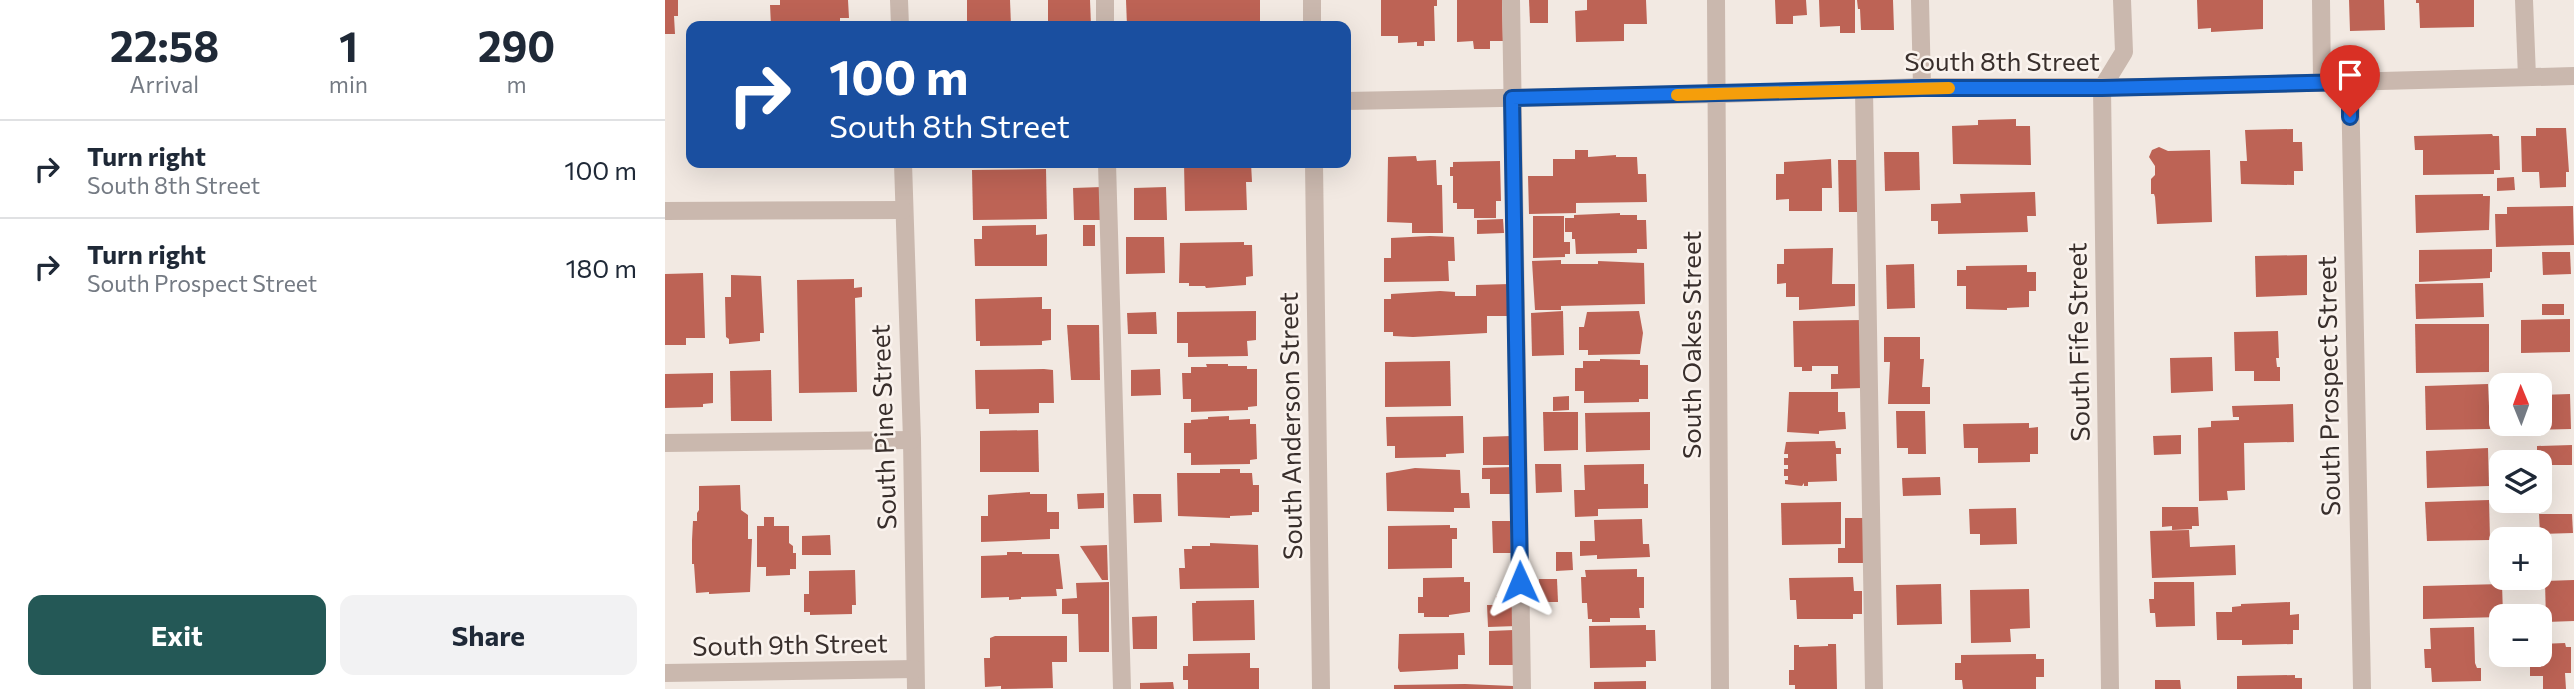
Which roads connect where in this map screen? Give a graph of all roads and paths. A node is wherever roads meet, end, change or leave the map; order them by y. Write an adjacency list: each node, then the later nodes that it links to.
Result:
1 (899, 0): 10 (street)
2 (1105, 0): 11 (street)
3 (1312, 0): 12 (street)
4 (1511, 0): 21 (street)
5 (1716, 0): 20 (street, South Oakes Street)
6 (1920, 0): 17 (street)
7 (2122, 0): 18 (street)
8 (2321, 0): 15 (street)
9 (2524, 0): 14 (street)
10 (900, 21)
11 (1105, 21)
12 (1312, 21)
13 (2574, 76): 14 (street, South 8th Street)
14 (2527, 77): 16 (street, South 8th Street)
15 (2322, 82): 16 (street, South 8th Street); 18 (street, South 8th Street)
16 (2350, 82): 39 (street, South Prospect Street)
17 (1922, 88): 18 (street, South 8th Street); 19 (street, South 8th Street)
18 (2102, 88): 38 (street, South Fife Street)
19 (1864, 89): 20 (street, South 8th Street); 37 (street)
20 (1718, 94): 21 (street, South 8th Street); 36 (street, South Oakes Street)
21 (1512, 98): 22 (street, South 8th Street); 35 (street)
22 (1351, 101)
23 (903, 168): 26 (street, South Pine Street)
24 (1107, 168): 33 (street)
25 (1314, 168): 34 (street, South Anderson Street)
26 (903, 210): 27 (street); 28 (street, South Pine Street)
27 (665, 211)
28 (912, 440): 29 (street); 30 (street, South Pine Street)
29 (665, 443)
30 (915, 669): 31 (street, South 9th Street); 32 (street, South Pine Street)
31 (665, 673)
32 (916, 689)
33 (1122, 689)
34 (1321, 689)
35 (1522, 689)
36 (1720, 689)
37 (1874, 689)
38 (2110, 689)
39 (2362, 689)

